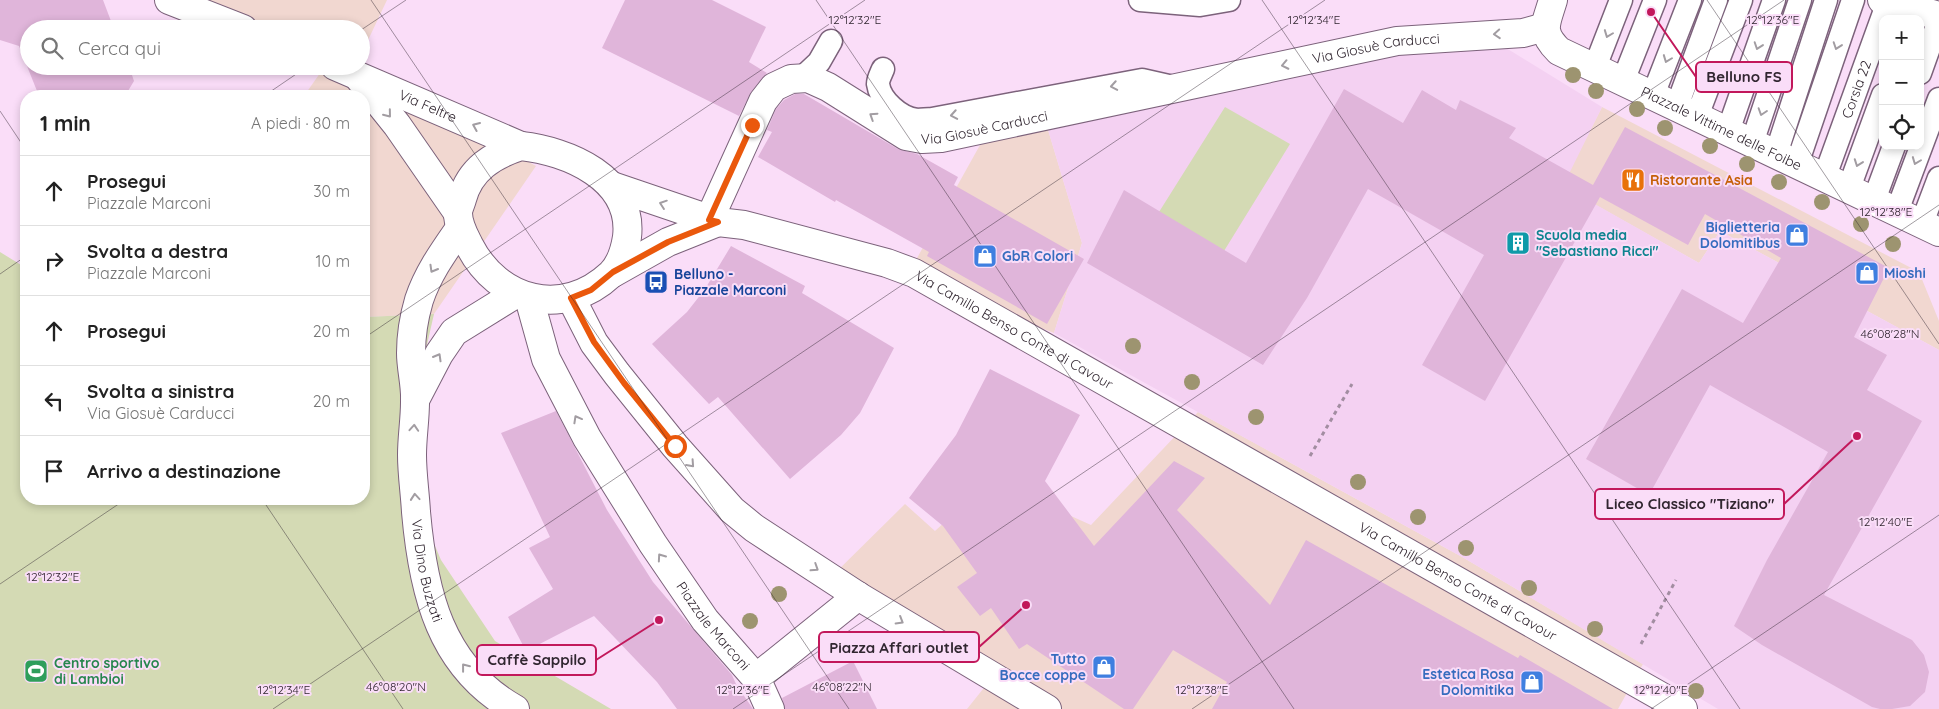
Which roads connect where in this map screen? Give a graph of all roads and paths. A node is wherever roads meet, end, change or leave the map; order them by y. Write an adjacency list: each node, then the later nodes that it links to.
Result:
1 (169, 0): 17 (street)
2 (1149, 0): 15 (lane)
3 (1229, 0): 15 (lane)
4 (1553, 0): 19 (street)
5 (1621, 0): 22 (lane, one-way to 22)
6 (1656, 0): 27 (lane)
7 (1690, 0): 30 (lane, one-way to 30)
8 (1716, 0): 34 (lane)
9 (1741, 0): 34 (lane)
10 (1774, 0): 36 (lane, one-way to 36)
11 (1800, 0): 36 (lane, one-way to 36)
12 (1826, 0): 36 (lane)
13 (1853, 0): 36 (lane, one-way to 36)
14 (1885, 1): 16 (street); 38 (lane, Corsia 22)
15 (1191, 2)
16 (1921, 15)
17 (220, 20)
18 (1939, 20): 21 (lane)
19 (1545, 27): 22 (street, Piazzale Vittime delle Foibe); 28 (street, Via Giosuè Carducci, one-way to 28)
20 (831, 41): 26 (lane)
21 (1924, 62)
22 (1595, 67): 27 (street, Piazzale Vittime delle Foibe)
23 (883, 69): 28 (lane, Via Giosuè Carducci, one-way to 23)
24 (350, 75): 29 (street, one-way to 29)
25 (355, 75): 35 (street, Via Feltre, one-way to 25)
26 (802, 78): 28 (street, Via Giosuè Carducci, one-way to 26); 44 (street)
27 (1623, 82): 30 (street, Piazzale Vittime delle Foibe)
28 (1179, 88)
29 (364, 90)
30 (1653, 95): 34 (street, Piazzale Vittime delle Foibe)
31 (370, 96): 43 (street, one-way to 43)
32 (1939, 99): 42 (lane, one-way to 42)
33 (1879, 105): 41 (lane, one-way to 41)
34 (1687, 111): 36 (street, Piazzale Vittime delle Foibe)
35 (521, 146): 40 (street); 43 (street)
36 (1763, 148): 38 (street, Piazzale Vittime delle Foibe)
37 (1893, 150): 42 (lane)
38 (1825, 176): 41 (street, Piazzale Vittime delle Foibe)
39 (1939, 178): 45 (lane)
40 (612, 186): 44 (street, Via Camillo Benso Conte di Cavour, one-way to 40); 46 (street)
41 (1849, 188): 42 (street, Piazzale Vittime delle Foibe)
42 (1886, 206): 45 (street, Piazzale Vittime delle Foibe)
43 (459, 221): 47 (street); 50 (street, Via Dino Buzzati, one-way to 50)
44 (714, 221): 46 (street); 51 (street, Via Camillo Benso Conte di Cavour)
45 (1934, 228)
46 (613, 272): 48 (street)
47 (523, 295): 48 (street); 50 (street, one-way to 47); 55 (street, Piazzale Marconi, one-way to 47)
48 (571, 298): 53 (street, one-way to 53)
49 (1352, 384): 51 (path)
50 (415, 400): 56 (street, Via Dino Buzzati, one-way to 50)
51 (1292, 487): 54 (street, Via Camillo Benso Conte di Cavour)
52 (1676, 580): 54 (path)
53 (858, 596): 55 (street, Piazzale Marconi); 58 (street, one-way to 58)
54 (1624, 675): 59 (street, Via Camillo Benso Conte di Cavour)
55 (756, 678): 57 (street)
56 (515, 709)
57 (770, 709)
58 (1047, 709)
59 (1683, 709)

